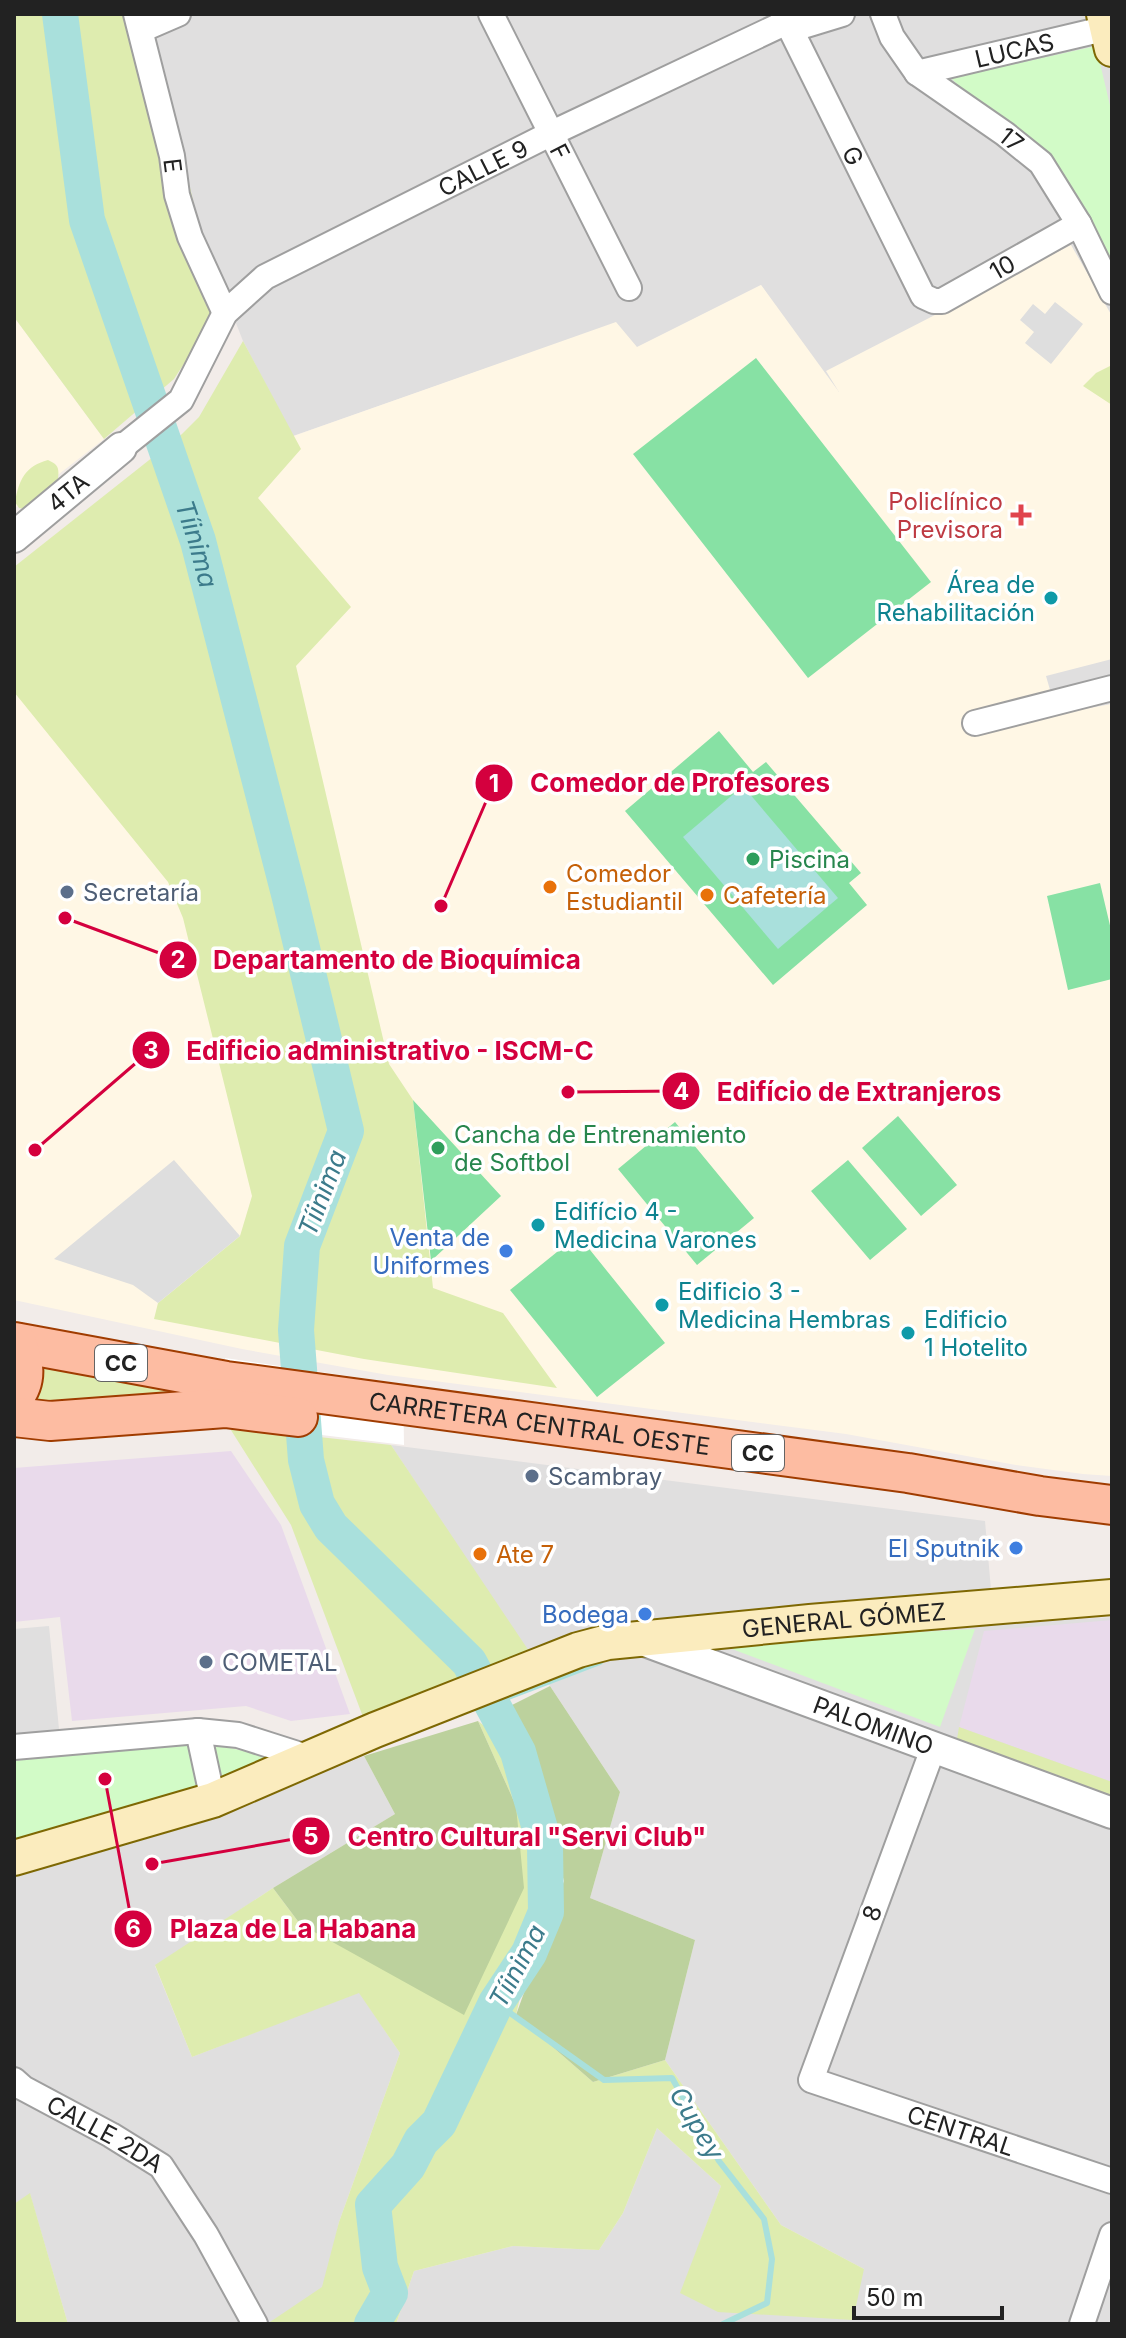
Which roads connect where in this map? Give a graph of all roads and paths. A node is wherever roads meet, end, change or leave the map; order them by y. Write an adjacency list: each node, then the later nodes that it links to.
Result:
1 (178, 14): 6 (street)
2 (491, 14): 9 (street, F)
3 (842, 14): 5 (street, CALLE 9)
4 (883, 14): 8 (street, 17)
5 (785, 18): 9 (street, CALLE 9); 13 (street, G)
6 (138, 22): 14 (street, E)
7 (1109, 30): 8 (street, LUCAS)
8 (917, 73): 10 (street, 17)
9 (550, 134): 11 (street, F); 14 (street, CALLE 9)
10 (1079, 224): 12 (street, 17); 13 (street, 10)
11 (629, 288)
12 (1112, 292)
13 (923, 296)
14 (225, 313): 15 (street, CALLE 9)
15 (121, 448): 16 (street, 4TA)
16 (14, 537)
17 (1112, 688): 18 (street)
18 (975, 723)
19 (16, 1342): 20 (main road, CARRETERA CENTRAL OESTE / CC); 21 (main road)
20 (225, 1394): 22 (main road, CARRETERA CENTRAL OESTE / CC); 23 (main road, CARRETERA CENTRAL OESTE / CC)
21 (14, 1397)
22 (14, 1417)
23 (404, 1418): 24 (main road, CARRETERA CENTRAL OESTE / CC); 25 (main road, CARRETERA CENTRAL OESTE / CC)
24 (1112, 1505)
25 (1112, 1528)
26 (1112, 1597): 27 (main road, GENERAL GÓMEZ)
27 (635, 1638): 29 (street, PALOMINO); 31 (main road, GENERAL GÓMEZ)
28 (198, 1731): 30 (street); 31 (street); 32 (street)
29 (934, 1746): 33 (street, PALOMINO); 36 (street, 8)
30 (14, 1747)
31 (310, 1758): 32 (main road)
32 (213, 1800): 34 (main road)
33 (1112, 1813)
34 (14, 1858)
35 (14, 2080): 39 (street, CALLE 2DA)
36 (811, 2080): 37 (street, CENTRAL)
37 (1112, 2181)
38 (1112, 2235): 40 (street)
39 (255, 2324)
40 (1082, 2324)

